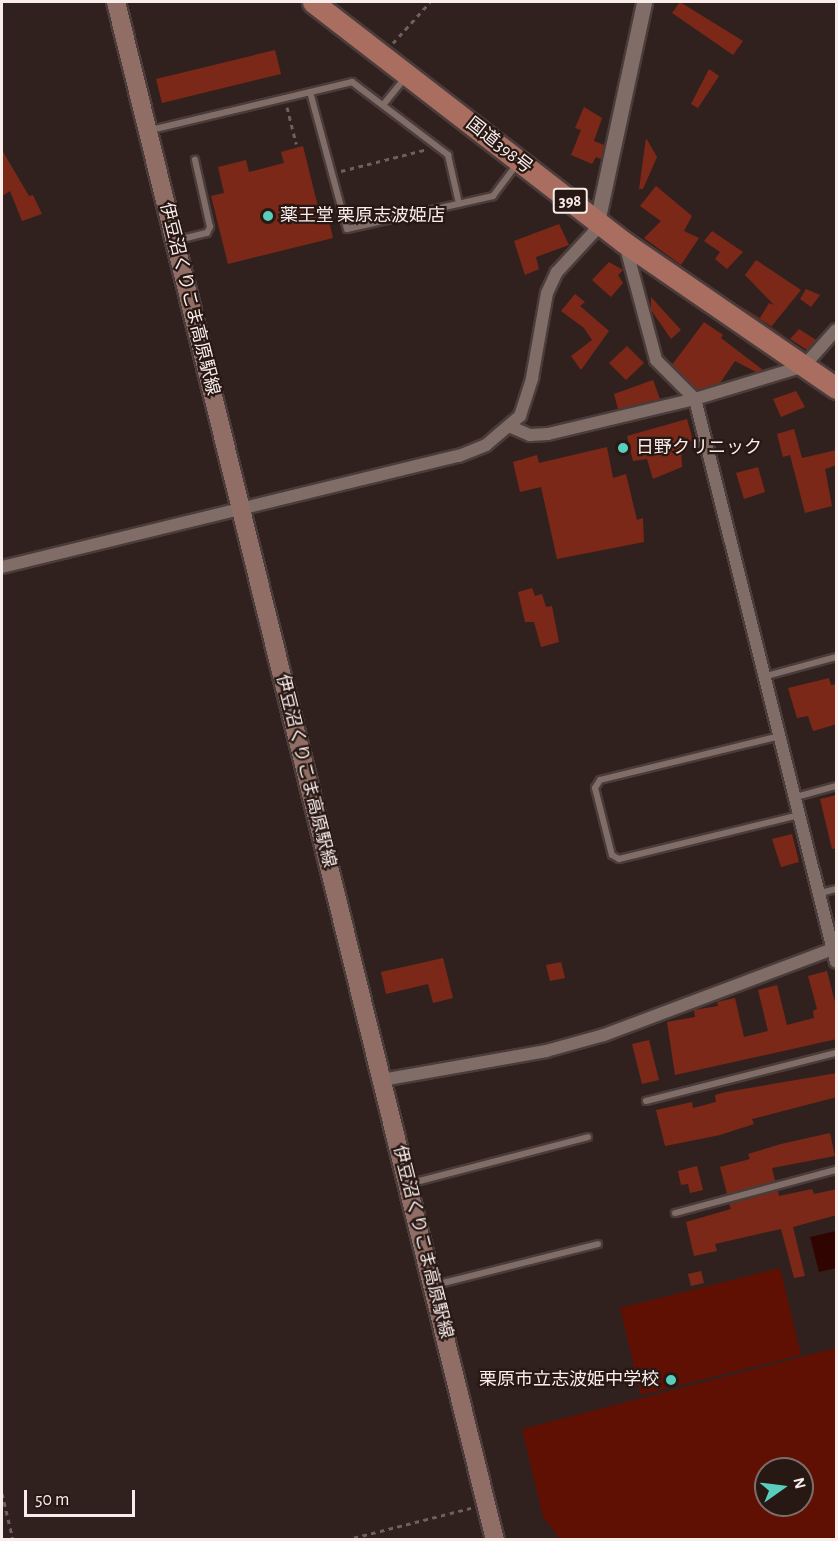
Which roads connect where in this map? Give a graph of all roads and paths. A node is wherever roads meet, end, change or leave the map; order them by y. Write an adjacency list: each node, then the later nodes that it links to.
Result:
1 (116, 2): 10 (main road, 伊豆沼くりこま高原駅線)
2 (313, 2): 5 (highway, 国道398号 / 398)
3 (430, 2): 5 (path)
4 (644, 2): 17 (street)
5 (382, 55): 6 (highway, 国道398号 / 398)
6 (408, 75): 9 (lane); 14 (highway, 国道398号 / 398)
7 (310, 92): 8 (lane); 9 (lane); 15 (lane)
8 (285, 98): 10 (lane); 11 (path)
9 (383, 105): 12 (lane)
10 (148, 130): 18 (main road, 伊豆沼くりこま高原駅線)
11 (296, 144)
12 (433, 144): 15 (path); 16 (lane)
13 (195, 160): 18 (lane)
14 (519, 161): 16 (lane); 17 (highway, 国道398号 / 398)
15 (330, 174): 16 (lane)
16 (459, 204)
17 (597, 222): 19 (highway, 国道398号 / 398); 24 (street)
18 (175, 241): 25 (main road, 伊豆沼くりこま高原駅線)
19 (625, 243): 21 (highway, 国道398号 / 398); 23 (street)
20 (837, 330): 21 (street)
21 (804, 366): 22 (highway, 国道398号 / 398); 23 (street)
22 (837, 388)
23 (695, 399): 24 (street); 28 (street)
24 (511, 427): 25 (street)
25 (240, 508): 26 (street); 38 (main road, 伊豆沼くりこま高原駅線)
26 (2, 567)
27 (837, 657): 28 (lane)
28 (766, 676): 29 (street)
29 (781, 736): 31 (street); 32 (lane)
30 (837, 786): 31 (lane)
31 (796, 797): 32 (street)
32 (801, 815): 34 (street)
33 (837, 889): 34 (lane)
34 (817, 894): 35 (street)
35 (835, 949): 36 (street); 38 (street)
36 (837, 962)
37 (837, 1053): 39 (lane)
38 (382, 1080): 42 (main road, 伊豆沼くりこま高原駅線)
39 (646, 1101)
40 (588, 1137): 42 (lane)
41 (837, 1170): 43 (lane)
42 (408, 1184): 45 (main road, 伊豆沼くりこま高原駅線)
43 (675, 1213)
44 (598, 1244): 45 (lane)
45 (434, 1286): 47 (main road, 伊豆沼くりこま高原駅線)
46 (2, 1493): 48 (path)
47 (486, 1504): 49 (path); 50 (main road, 伊豆沼くりこま高原駅線)
48 (13, 1539)
49 (345, 1539)
50 (495, 1539)

